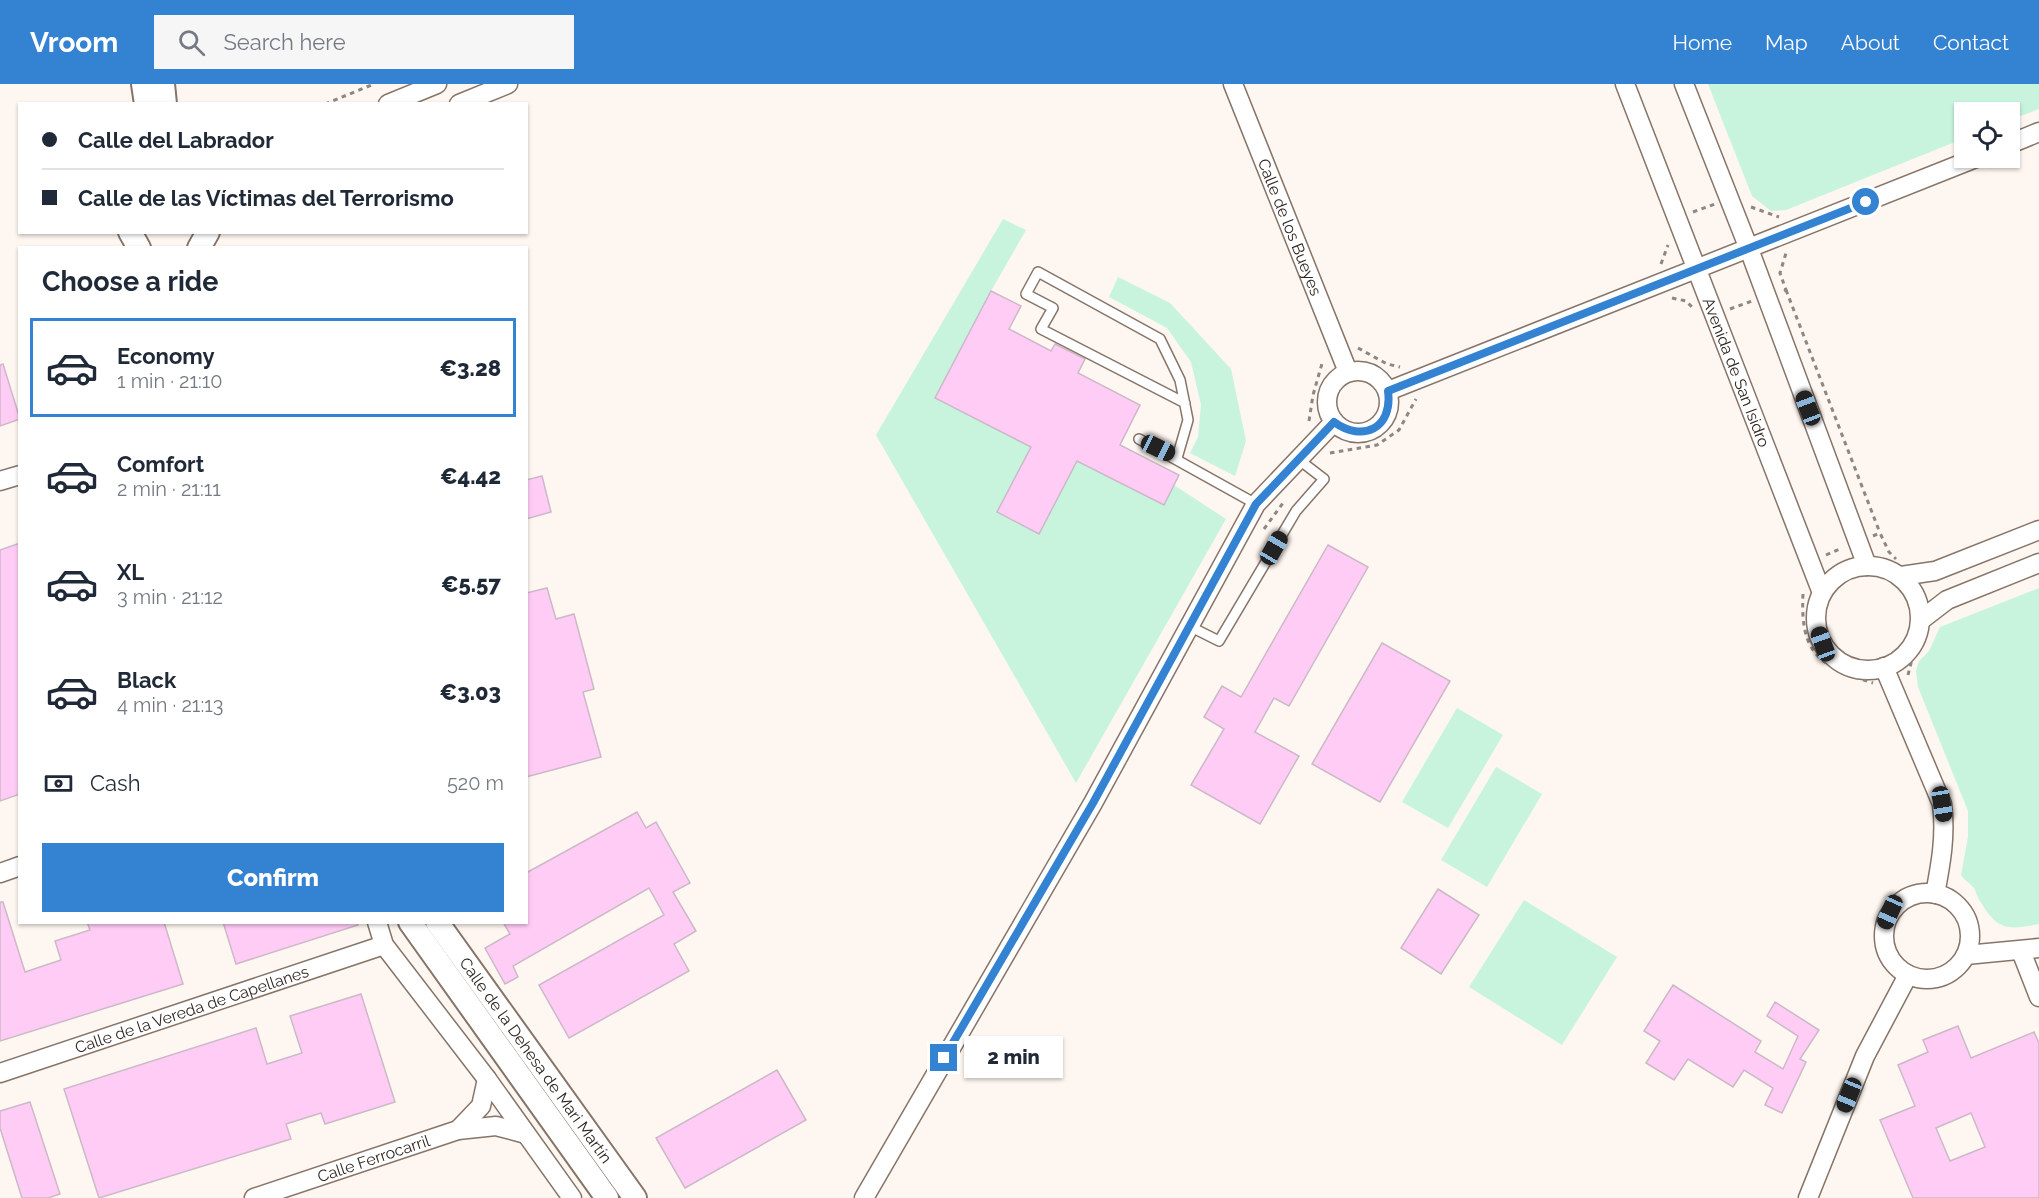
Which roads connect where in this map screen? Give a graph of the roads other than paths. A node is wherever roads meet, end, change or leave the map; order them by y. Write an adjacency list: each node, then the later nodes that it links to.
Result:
1 (143, 84): 8 (street)
2 (163, 84): 9 (street)
3 (437, 84): 10 (street)
4 (508, 84): 11 (street)
5 (1233, 84): 17 (street, Calle de los Bueyes)
6 (1625, 84): 16 (street, Avenida de San Isidro)
7 (1684, 84): 15 (street)
8 (146, 102)
9 (165, 102)
10 (393, 102)
11 (464, 102)
12 (2039, 132): 13 (street)
13 (2020, 145)
14 (1967, 168): 15 (street)
15 (1749, 249): 16 (street); 29 (street)
16 (1696, 268): 18 (street); 31 (street, Avenida de San Isidro)
17 (1348, 372): 18 (street); 20 (street)
18 (1388, 391): 20 (street)
19 (1185, 403): 19 (lane); 22 (lane)
20 (1334, 422): 23 (street)
21 (1139, 439): 22 (lane)
22 (1177, 458): 26 (lane)
23 (1298, 459): 26 (street); 32 (lane)
24 (18, 476): 25 (street)
25 (0, 481)
26 (1256, 504): 32 (street)
27 (2039, 530): 30 (street)
28 (2039, 563): 33 (street)
29 (1867, 566): 30 (street); 31 (street)
30 (1902, 568): 33 (street)
31 (1822, 593): 34 (street)
32 (1189, 626): 54 (street)
33 (1924, 626): 34 (street)
34 (1884, 667): 37 (street)
35 (18, 867): 36 (street)
36 (0, 873)
37 (1935, 894): 43 (street); 44 (street)
38 (378, 924): 41 (street)
39 (411, 924): 52 (street, Calle de la Dehesa de Mari Martín)
40 (438, 924): 53 (street, Calle de la Dehesa de Mari Martín)
41 (384, 945): 46 (street, Calle de la Vereda de Capellanes); 47 (street)
42 (2030, 950): 43 (street); 45 (street)
43 (1966, 955): 44 (street)
44 (1908, 975): 55 (street)
45 (2039, 997)
46 (0, 1073)
47 (487, 1079): 48 (street, Calle Ferrocarril); 49 (street)
48 (458, 1130): 49 (street, Calle Ferrocarril); 50 (street, Calle Ferrocarril)
49 (526, 1134): 51 (street)
50 (254, 1198)
51 (572, 1198)
52 (607, 1198)
53 (635, 1198)
54 (864, 1198)
55 (1808, 1198)

